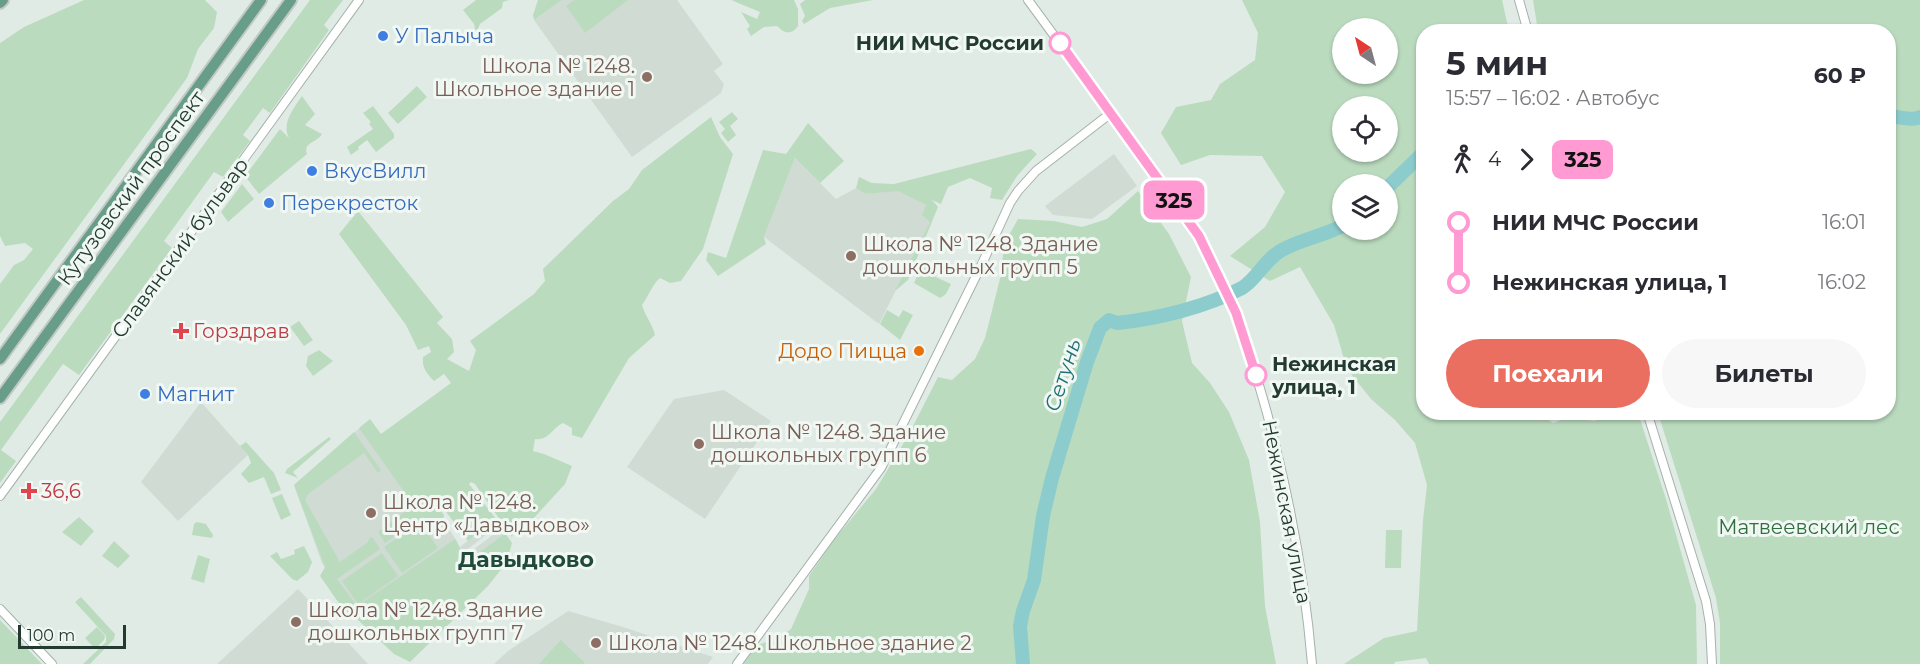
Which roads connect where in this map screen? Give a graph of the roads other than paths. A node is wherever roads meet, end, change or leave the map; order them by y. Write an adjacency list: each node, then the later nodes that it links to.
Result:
1 (261, 0): 8 (main road, Кутузовский проспект)
2 (291, 0): 9 (main road, Кутузовский проспект)
3 (359, 0): 11 (street, Славянский бульвар)
4 (1028, 0): 7 (street, Нежинская улица)
5 (1519, 0): 6 (street)
6 (1526, 24)
7 (1111, 113): 14 (street); 15 (street, Нежинская улица)
8 (0, 359)
9 (0, 398)
10 (1649, 420): 16 (street)
11 (0, 496)
12 (0, 609): 13 (street)
13 (52, 664)
14 (736, 664)
15 (1312, 664)
16 (1712, 664)

